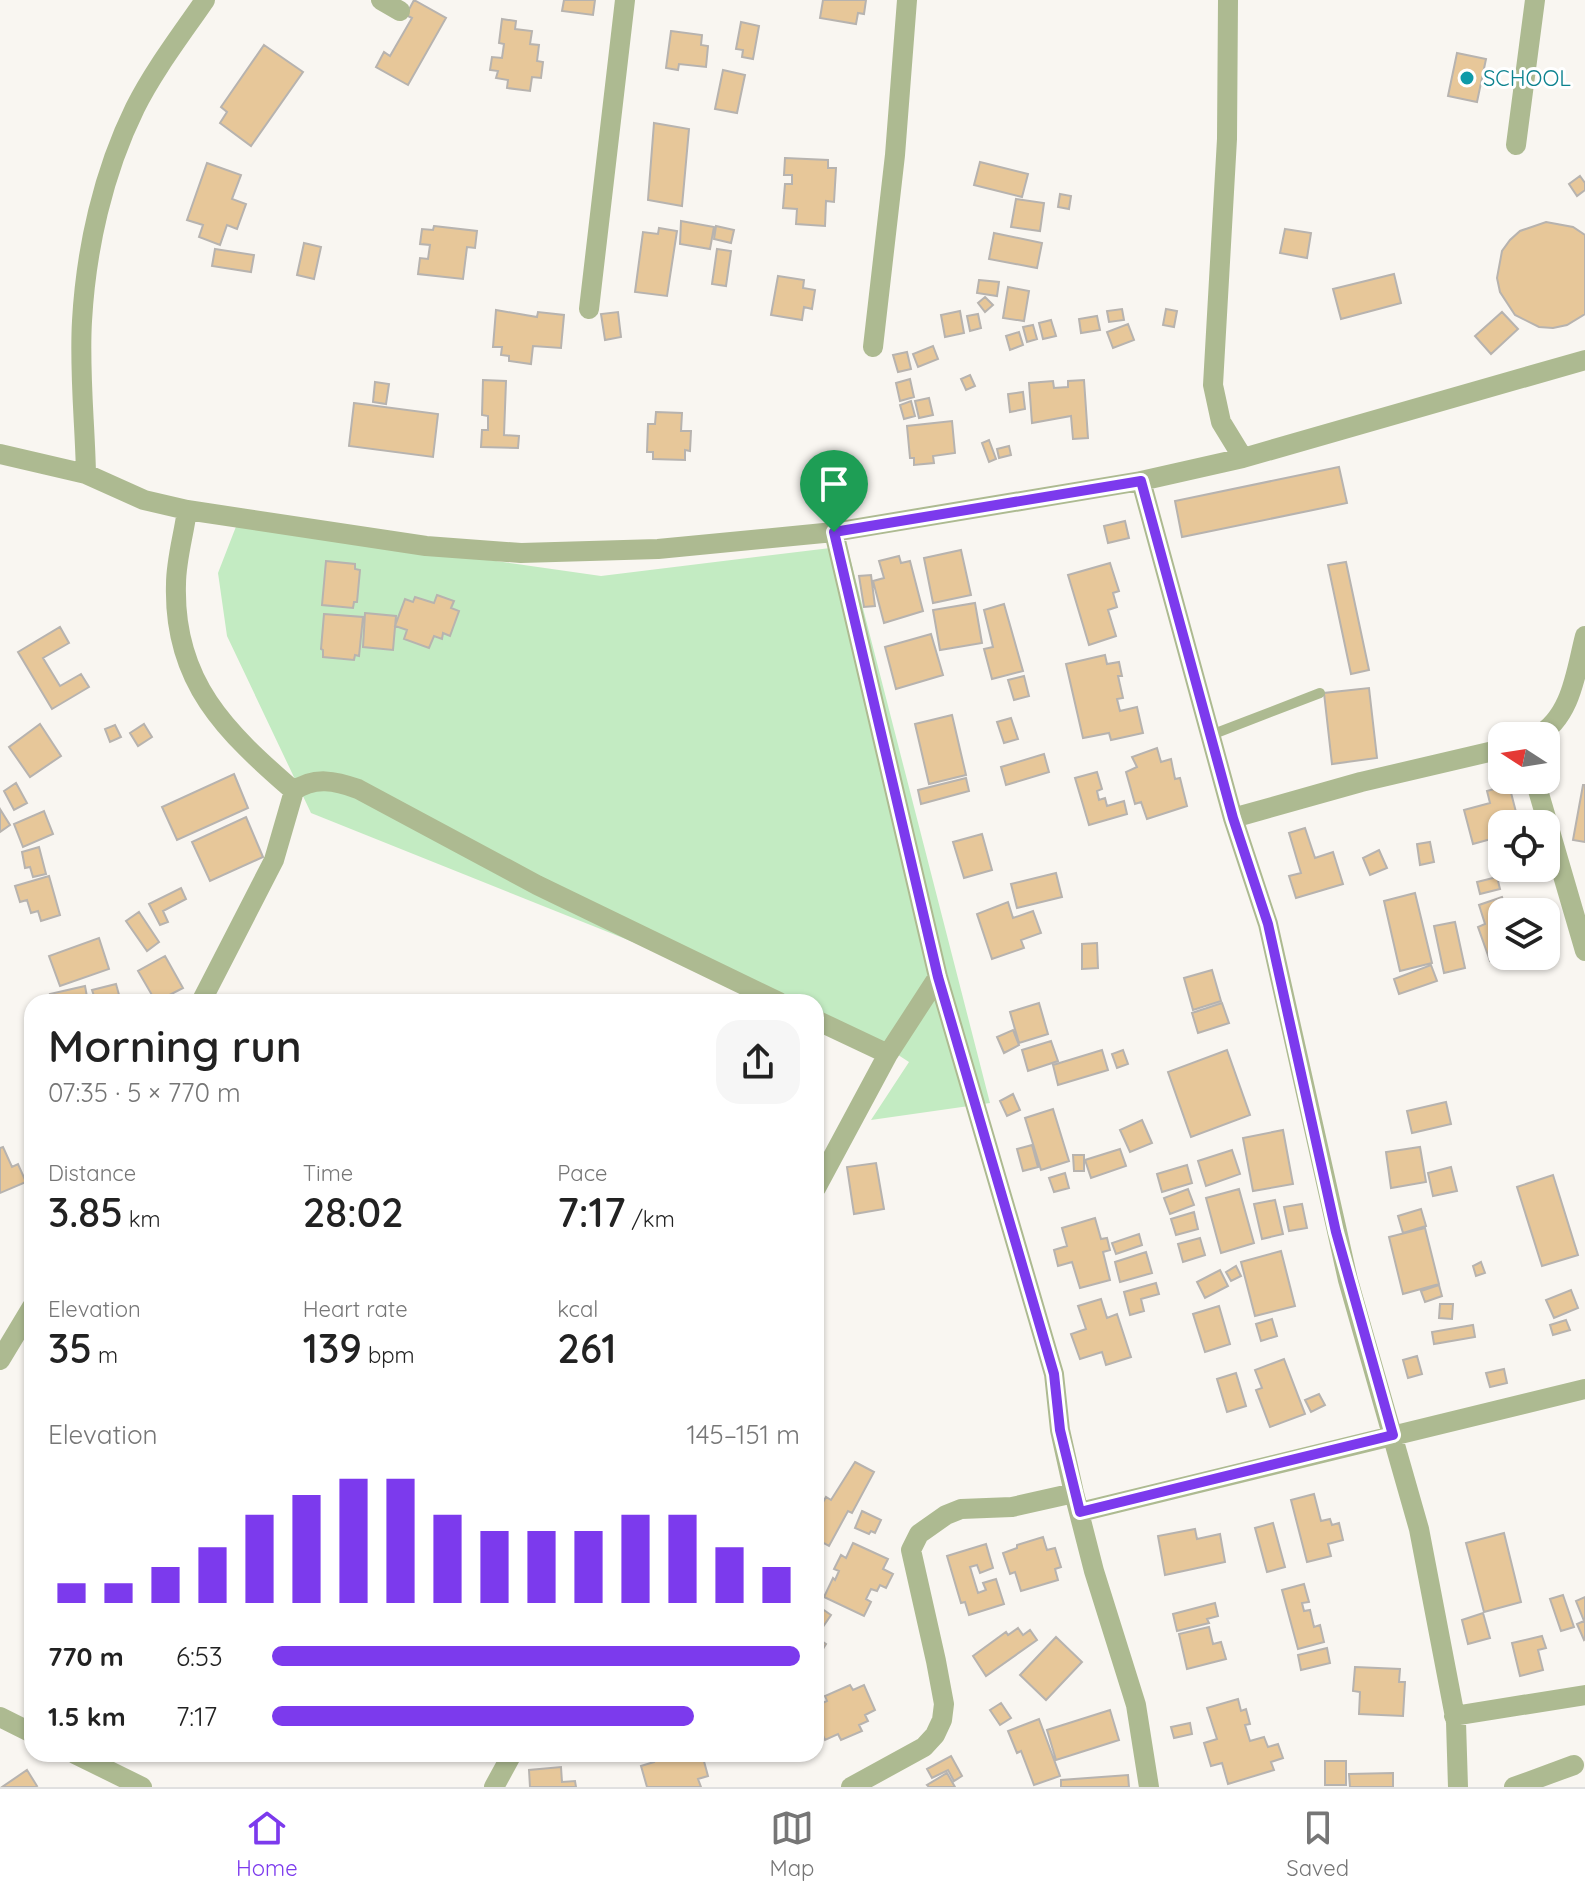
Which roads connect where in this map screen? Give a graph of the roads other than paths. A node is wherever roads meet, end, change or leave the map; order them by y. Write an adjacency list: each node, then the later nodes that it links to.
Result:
1 (205, 0): 14 (street)
2 (381, 0): 7 (street)
3 (625, 0): 9 (street)
4 (907, 0): 10 (street)
5 (1228, 0): 13 (street)
6 (1535, 0): 8 (street)
7 (400, 11)
8 (1516, 145)
9 (589, 309)
10 (873, 347)
11 (1585, 360): 13 (street)
12 (0, 454): 14 (street)
13 (1243, 458): 15 (street)
14 (86, 474): 16 (street)
15 (1141, 481): 17 (street); 21 (street)
16 (187, 510): 17 (street); 23 (street)
17 (834, 532): 27 (street)
18 (1585, 636): 20 (street)
19 (1320, 693): 21 (lane)
20 (1554, 722)
21 (1211, 735): 25 (street)
22 (1488, 752): 25 (street)
23 (294, 791): 28 (street); 29 (street)
24 (1539, 794): 26 (street)
25 (1233, 818): 36 (street)
26 (1585, 951)
27 (938, 977): 31 (street); 37 (street)
28 (205, 994)
29 (762, 994)
30 (824, 1024): 31 (street)
31 (888, 1054): 32 (street)
32 (824, 1173)
33 (24, 1320): 34 (street)
34 (0, 1360)
35 (1585, 1389): 36 (street)
36 (1393, 1435): 37 (street); 39 (street)
37 (1077, 1503): 47 (street); 48 (street)
38 (1585, 1695): 39 (street)
39 (1454, 1716): 49 (street)
40 (0, 1717): 41 (street)
41 (24, 1729)
42 (91, 1762): 45 (street)
43 (508, 1762): 46 (street)
44 (1574, 1765): 50 (street)
45 (142, 1787)
46 (494, 1787)
47 (851, 1787)
48 (1149, 1787)
49 (1458, 1787)
50 (1514, 1787)

